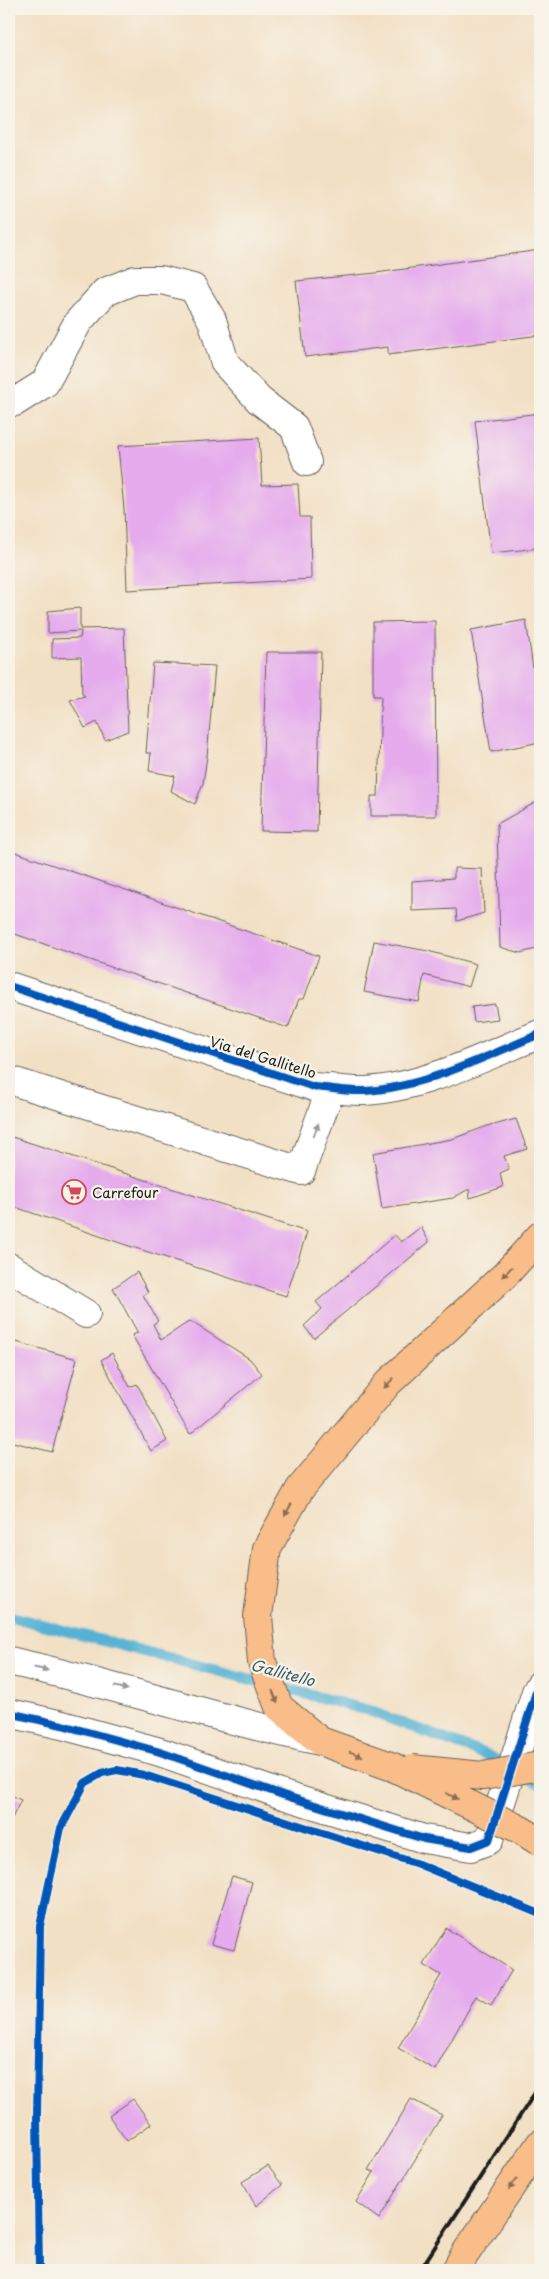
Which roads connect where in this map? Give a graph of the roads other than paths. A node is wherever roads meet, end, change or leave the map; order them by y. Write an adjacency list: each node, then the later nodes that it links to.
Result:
1 (9, 401): 2 (street)
2 (307, 462)
3 (9, 986): 6 (street, Via del Gallitello)
4 (540, 1034): 6 (street, Via del Gallitello)
5 (9, 1080): 6 (street, one-way to 6)
6 (331, 1088)
7 (540, 1236): 13 (main road, one-way to 13)
8 (9, 1267): 9 (street)
9 (86, 1314)
10 (9, 1662): 13 (street, one-way to 13)
11 (538, 1689): 12 (street, bridge)
12 (9, 1713)
13 (320, 1741): 15 (main road, one-way to 15)
14 (540, 1766): 15 (main road, bridge)
15 (393, 1767): 16 (main road, one-way to 16, bridge)
16 (540, 1842)
17 (540, 2144): 18 (main road, one-way to 18)
18 (456, 2270)

